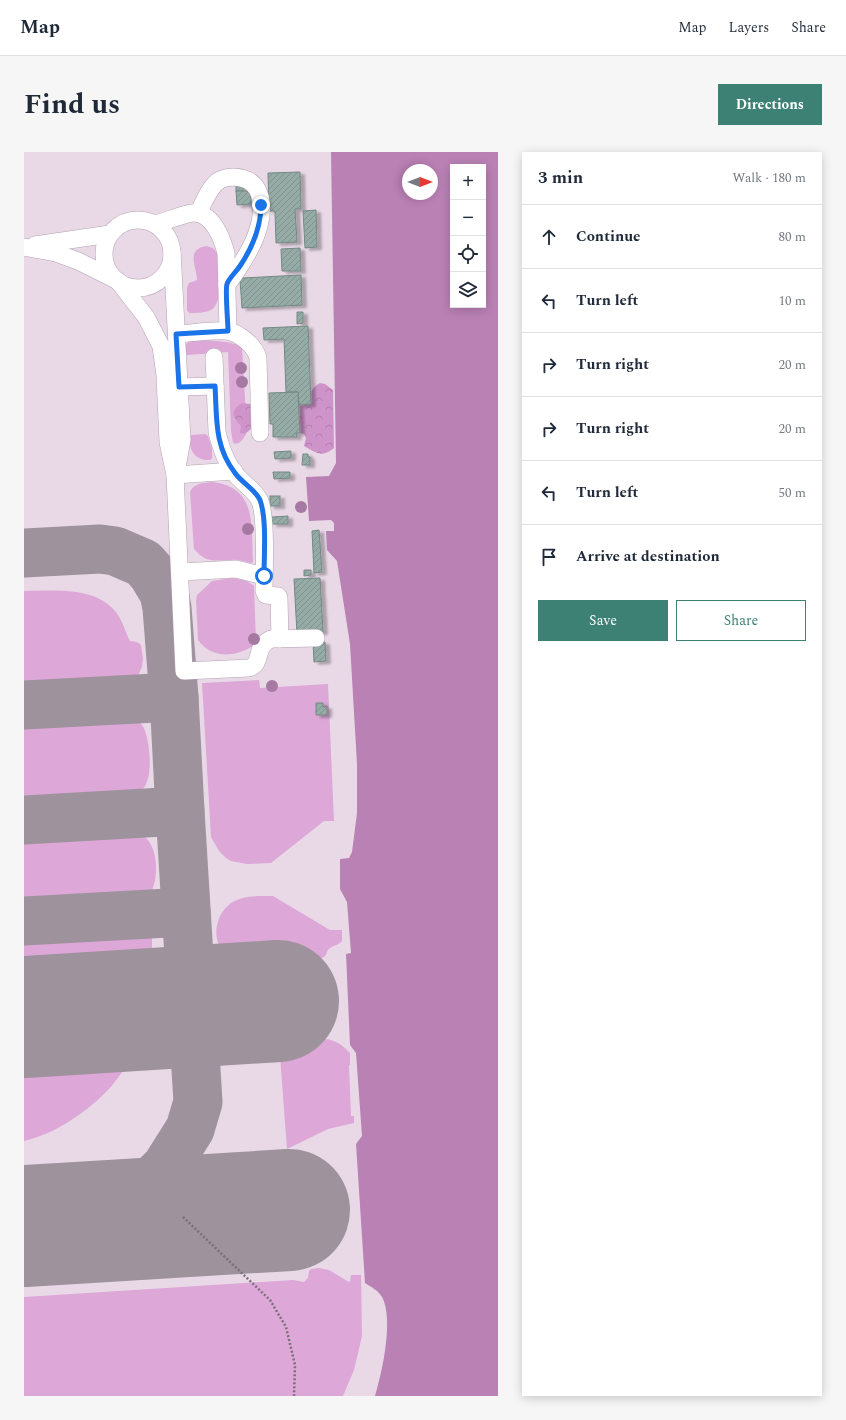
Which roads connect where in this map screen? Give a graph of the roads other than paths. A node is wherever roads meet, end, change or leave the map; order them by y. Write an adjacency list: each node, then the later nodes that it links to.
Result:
1 (198, 213): 2 (lane); 7 (lane); 7 (lane)
2 (156, 224): 3 (lane); 5 (lane)
3 (110, 234): 4 (lane); 6 (lane)
4 (24, 247): 6 (lane)
5 (172, 251): 6 (lane); 9 (lane)
6 (118, 281): 15 (lane)
7 (227, 285): 8 (lane)
8 (228, 331): 9 (lane); 13 (lane)
9 (176, 334): 12 (lane)
10 (214, 357): 11 (lane)
11 (215, 386): 12 (lane); 14 (lane)
12 (179, 387): 15 (lane)
13 (260, 433)
14 (234, 472): 15 (lane); 17 (lane)
15 (175, 475): 16 (lane)
16 (180, 572): 17 (lane); 19 (lane)
17 (264, 576): 19 (lane)
18 (316, 638): 19 (lane)
19 (280, 639)

